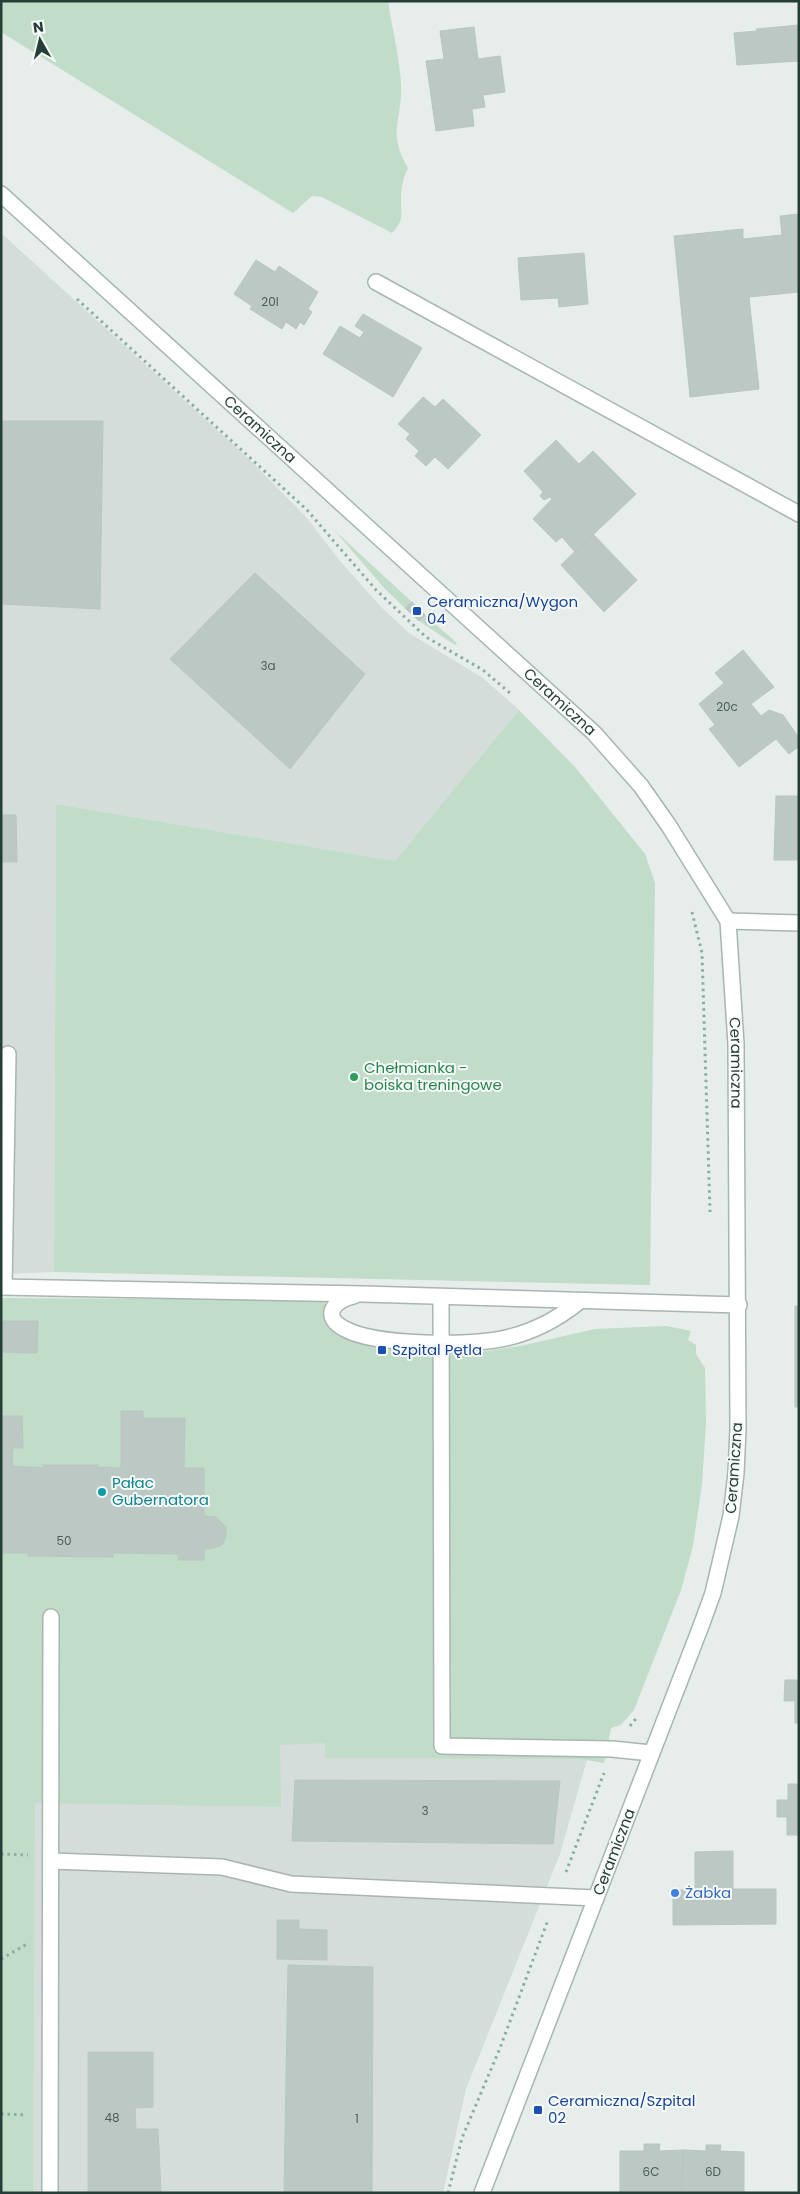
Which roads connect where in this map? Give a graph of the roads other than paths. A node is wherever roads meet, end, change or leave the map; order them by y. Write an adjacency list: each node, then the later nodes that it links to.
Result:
1 (1, 194): 4 (street, Ceramiczna)
2 (376, 282): 3 (street)
3 (799, 514)
4 (728, 921): 5 (street); 11 (street, Ceramiczna)
5 (799, 923)
6 (8, 1054): 7 (street)
7 (2, 1287): 8 (street)
8 (363, 1294): 9 (street); 12 (street)
9 (441, 1298): 10 (street); 12 (street)
10 (580, 1301): 11 (street); 12 (street)
11 (739, 1305): 14 (street, Ceramiczna)
12 (441, 1342): 14 (street)
13 (51, 1617): 15 (street)
14 (652, 1754): 16 (street, Ceramiczna)
15 (51, 1862): 16 (street); 17 (street)
16 (596, 1898): 18 (street, Ceramiczna)
17 (50, 2193)
18 (482, 2193)

